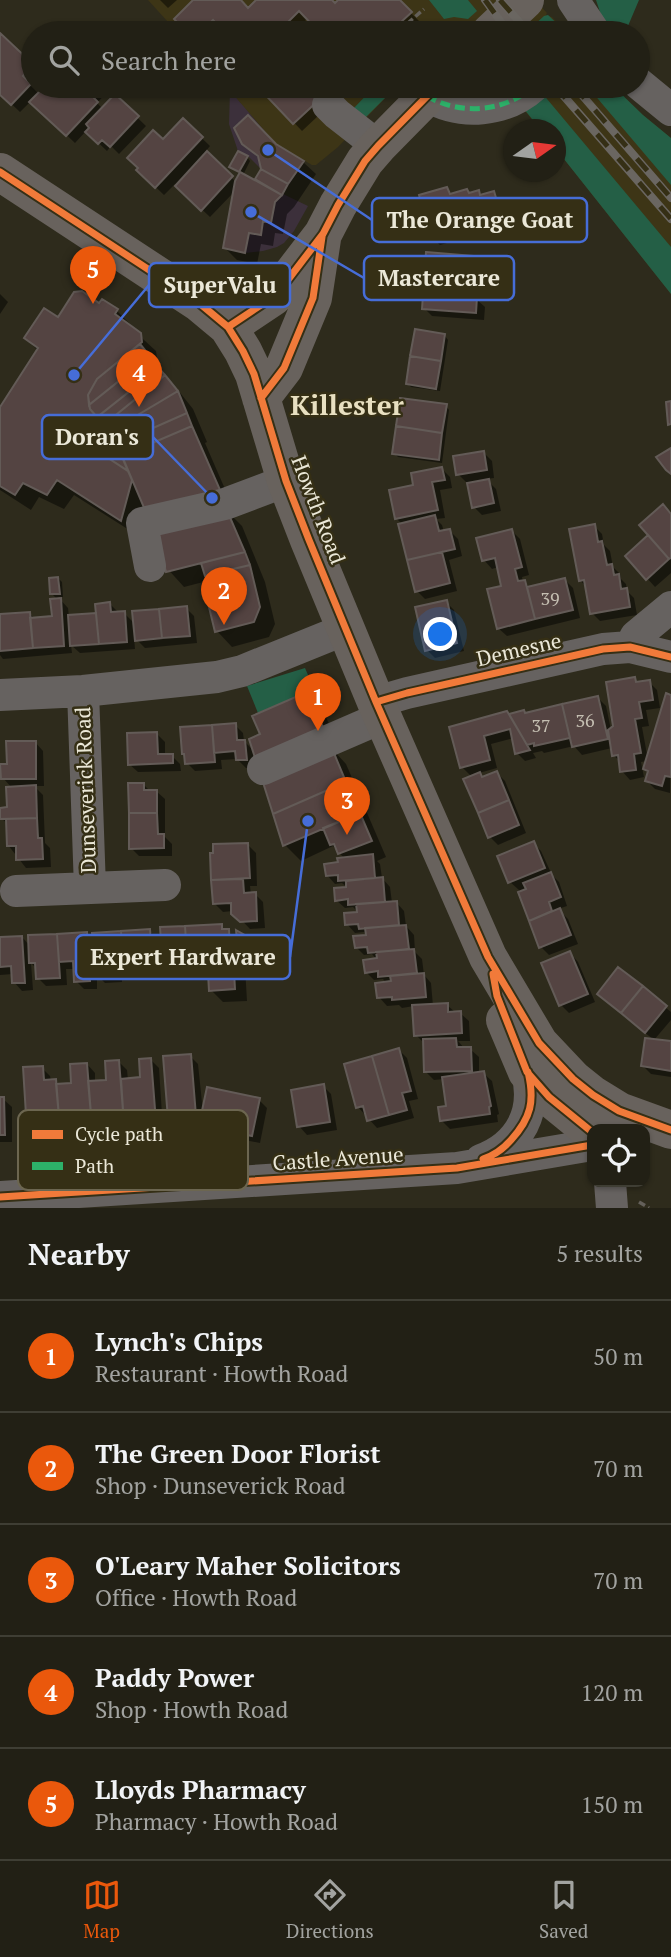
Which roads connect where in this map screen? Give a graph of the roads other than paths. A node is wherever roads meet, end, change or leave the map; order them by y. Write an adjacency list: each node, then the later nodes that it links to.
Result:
1 (525, 0): 3 (main road)
2 (573, 0): 4 (street)
3 (503, 21)
4 (587, 21)
5 (650, 93): 10 (street)
6 (425, 98): 11 (main road)
7 (437, 98): 8 (street)
8 (514, 98)
9 (328, 105): 11 (street)
10 (671, 110)
11 (378, 146): 13 (main road)
12 (0, 173): 14 (main road, Howth Road)
13 (323, 234): 14 (main road); 15 (main road)
14 (228, 327): 15 (main road, Howth Road)
15 (261, 398): 16 (main road, Howth Road)
16 (286, 481): 17 (street); 19 (main road, Howth Road)
17 (150, 566)
18 (671, 607): 20 (street)
19 (346, 629): 22 (street, Dunseverick Road); 24 (main road, Howth Road)
20 (630, 647): 21 (street, Demesne); 24 (street, Demesne)
21 (671, 657)
22 (83, 691): 23 (street, Dunseverick Road); 27 (street, Dunseverick Road)
23 (0, 695)
24 (379, 710): 25 (street, Demesne); 29 (main road, Howth Road)
25 (263, 769)
26 (165, 885): 27 (street, Dunseverick Road)
27 (90, 888): 28 (street, Dunseverick Road)
28 (16, 891)
29 (488, 957): 30 (main road, Howth Road); 31 (main road, Howth Road)
30 (527, 1072): 31 (main road, Howth Road); 37 (street)
31 (609, 1124)
32 (650, 1128): 33 (main road, Howth Road)
33 (671, 1130)
34 (587, 1146): 37 (street, Castle Avenue)
35 (650, 1150): 36 (main road)
36 (671, 1152)
37 (457, 1168): 39 (street, Castle Avenue)
38 (610, 1187): 41 (street)
39 (213, 1196): 40 (street, Castle Avenue)
40 (0, 1197)
41 (612, 1208)

